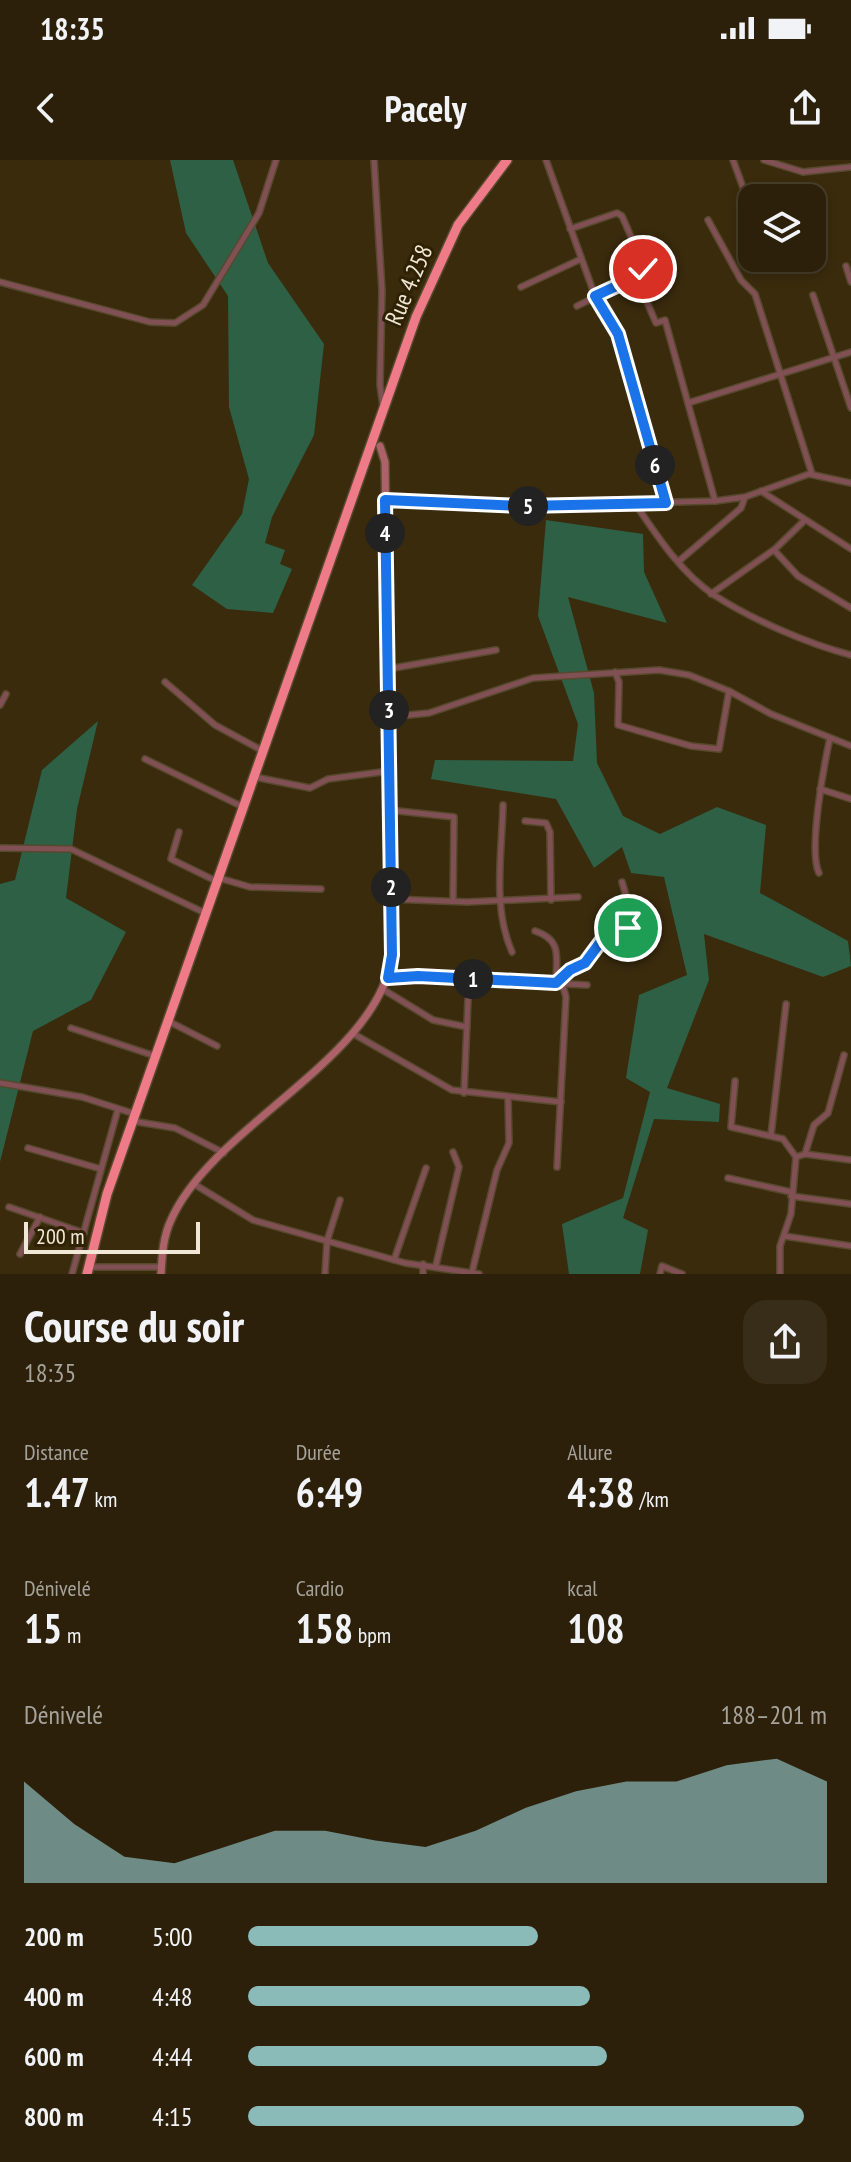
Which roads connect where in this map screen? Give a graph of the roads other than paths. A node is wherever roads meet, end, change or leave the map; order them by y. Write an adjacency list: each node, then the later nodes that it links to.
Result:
1 (276, 160): 14 (street)
2 (374, 160): 24 (street)
3 (507, 160): 24 (highway, Rue 4.258)
4 (546, 160): 10 (street)
5 (733, 160): 8 (street)
6 (764, 160): 7 (street)
7 (851, 167)
8 (742, 184)
9 (708, 220): 22 (street)
10 (570, 229): 11 (street); 13 (street)
11 (581, 259): 16 (street); 18 (street)
12 (846, 266): 15 (street)
13 (636, 277): 18 (street); 23 (street)
14 (0, 282)
15 (851, 282)
16 (521, 287)
17 (813, 295): 21 (street)
18 (595, 296): 19 (street); 33 (street)
19 (577, 306)
20 (851, 352): 21 (street)
21 (834, 358): 22 (street); 25 (street)
22 (784, 375): 23 (street); 27 (street)
23 (688, 404): 32 (street)
24 (384, 408): 26 (highway, Rue 4.258)
25 (851, 408)
26 (377, 442): 31 (main road); 52 (highway, Rue 4.258)
27 (812, 474): 28 (street); 29 (street)
28 (851, 483)
29 (759, 491): 30 (street); 35 (street)
30 (745, 497): 32 (street); 38 (street)
31 (385, 500): 34 (street); 43 (main road)
32 (715, 501): 33 (street)
33 (666, 503): 34 (street)
34 (636, 504): 38 (street)
35 (805, 520): 36 (street); 37 (street)
36 (851, 549)
37 (774, 550): 39 (street); 40 (street)
38 (679, 561): 39 (street)
39 (711, 594): 42 (street)
40 (851, 608)
41 (496, 650): 43 (street)
42 (851, 655)
43 (388, 669): 49 (main road)
44 (615, 672): 46 (street); 46 (street); 49 (street)
45 (165, 682): 52 (street)
46 (729, 691): 50 (street)
47 (6, 694): 48 (street)
48 (0, 705)
49 (389, 717): 54 (main road)
50 (830, 738): 51 (street); 56 (street)
51 (851, 746)
52 (263, 751): 55 (highway, Rue 4.258)
53 (145, 759): 59 (street)
54 (389, 771): 55 (street); 60 (main road)
55 (254, 777): 59 (highway, Rue 4.258)
56 (820, 789): 57 (street); 64 (street)
57 (851, 799)
58 (503, 805): 70 (street)
59 (243, 807): 65 (highway, Rue 4.258)
60 (389, 810): 69 (main road); 72 (street)
61 (525, 821): 71 (street)
62 (179, 832): 65 (street)
63 (0, 848): 73 (street)
64 (819, 873)
65 (217, 879): 67 (street); 73 (highway, Rue 4.258)
66 (622, 882): 77 (street)
67 (321, 889)
68 (578, 897): 71 (street)
69 (391, 899): 72 (street); 76 (main road)
70 (500, 899): 71 (street); 72 (street); 75 (street)
71 (551, 900)
72 (453, 901)
73 (206, 913): 82 (highway, Rue 4.258)
74 (535, 931): 77 (street)
75 (512, 952)
76 (388, 978): 77 (street); 79 (main road)
77 (556, 983): 78 (street); 93 (street)
78 (587, 985)
79 (384, 990): 83 (street); 85 (main road)
80 (468, 1000): 83 (street)
81 (786, 1004): 96 (street)
82 (168, 1021): 86 (street); 88 (highway, Rue 4.258)
83 (467, 1027): 91 (street)
84 (71, 1028): 88 (street)
85 (352, 1033): 91 (street); 99 (main road)
86 (217, 1046)
87 (844, 1055): 100 (street)
88 (155, 1056): 95 (highway, Rue 4.258)
89 (735, 1081): 96 (street)
90 (0, 1083): 94 (street)
91 (464, 1093): 92 (street)
92 (508, 1097): 93 (street); 123 (street)
93 (561, 1102): 103 (street)
94 (118, 1109): 95 (street); 105 (street)
95 (134, 1118): 99 (street); 121 (highway, Rue 4.258)
96 (771, 1135): 101 (street)
97 (28, 1148): 105 (street)
98 (453, 1152): 120 (street)
99 (224, 1153): 107 (main road)
100 (805, 1154): 101 (street); 102 (street)
101 (796, 1157): 108 (street)
102 (851, 1160)
103 (557, 1167)
104 (426, 1168): 118 (street)
105 (101, 1169): 113 (street)
106 (728, 1178): 108 (street)
107 (194, 1184): 115 (street); 122 (main road)
108 (791, 1194): 110 (street); 114 (street)
109 (340, 1200): 115 (street)
110 (851, 1204)
111 (9, 1207): 112 (street)
112 (40, 1217): 113 (street); 117 (street)
113 (84, 1233): 124 (street)
114 (784, 1236): 116 (street); 130 (street)
115 (327, 1241): 118 (street); 125 (street)
116 (851, 1246)
117 (20, 1254)
118 (394, 1260): 119 (street)
119 (423, 1264): 120 (street); 126 (street)
120 (436, 1265): 123 (street)
121 (88, 1270): 122 (street)
122 (161, 1270)
123 (472, 1272): 127 (street)
124 (72, 1274)
125 (325, 1274)
126 (423, 1274)
127 (479, 1274)
128 (660, 1274): 129 (street)
129 (682, 1274)
130 (780, 1274)

